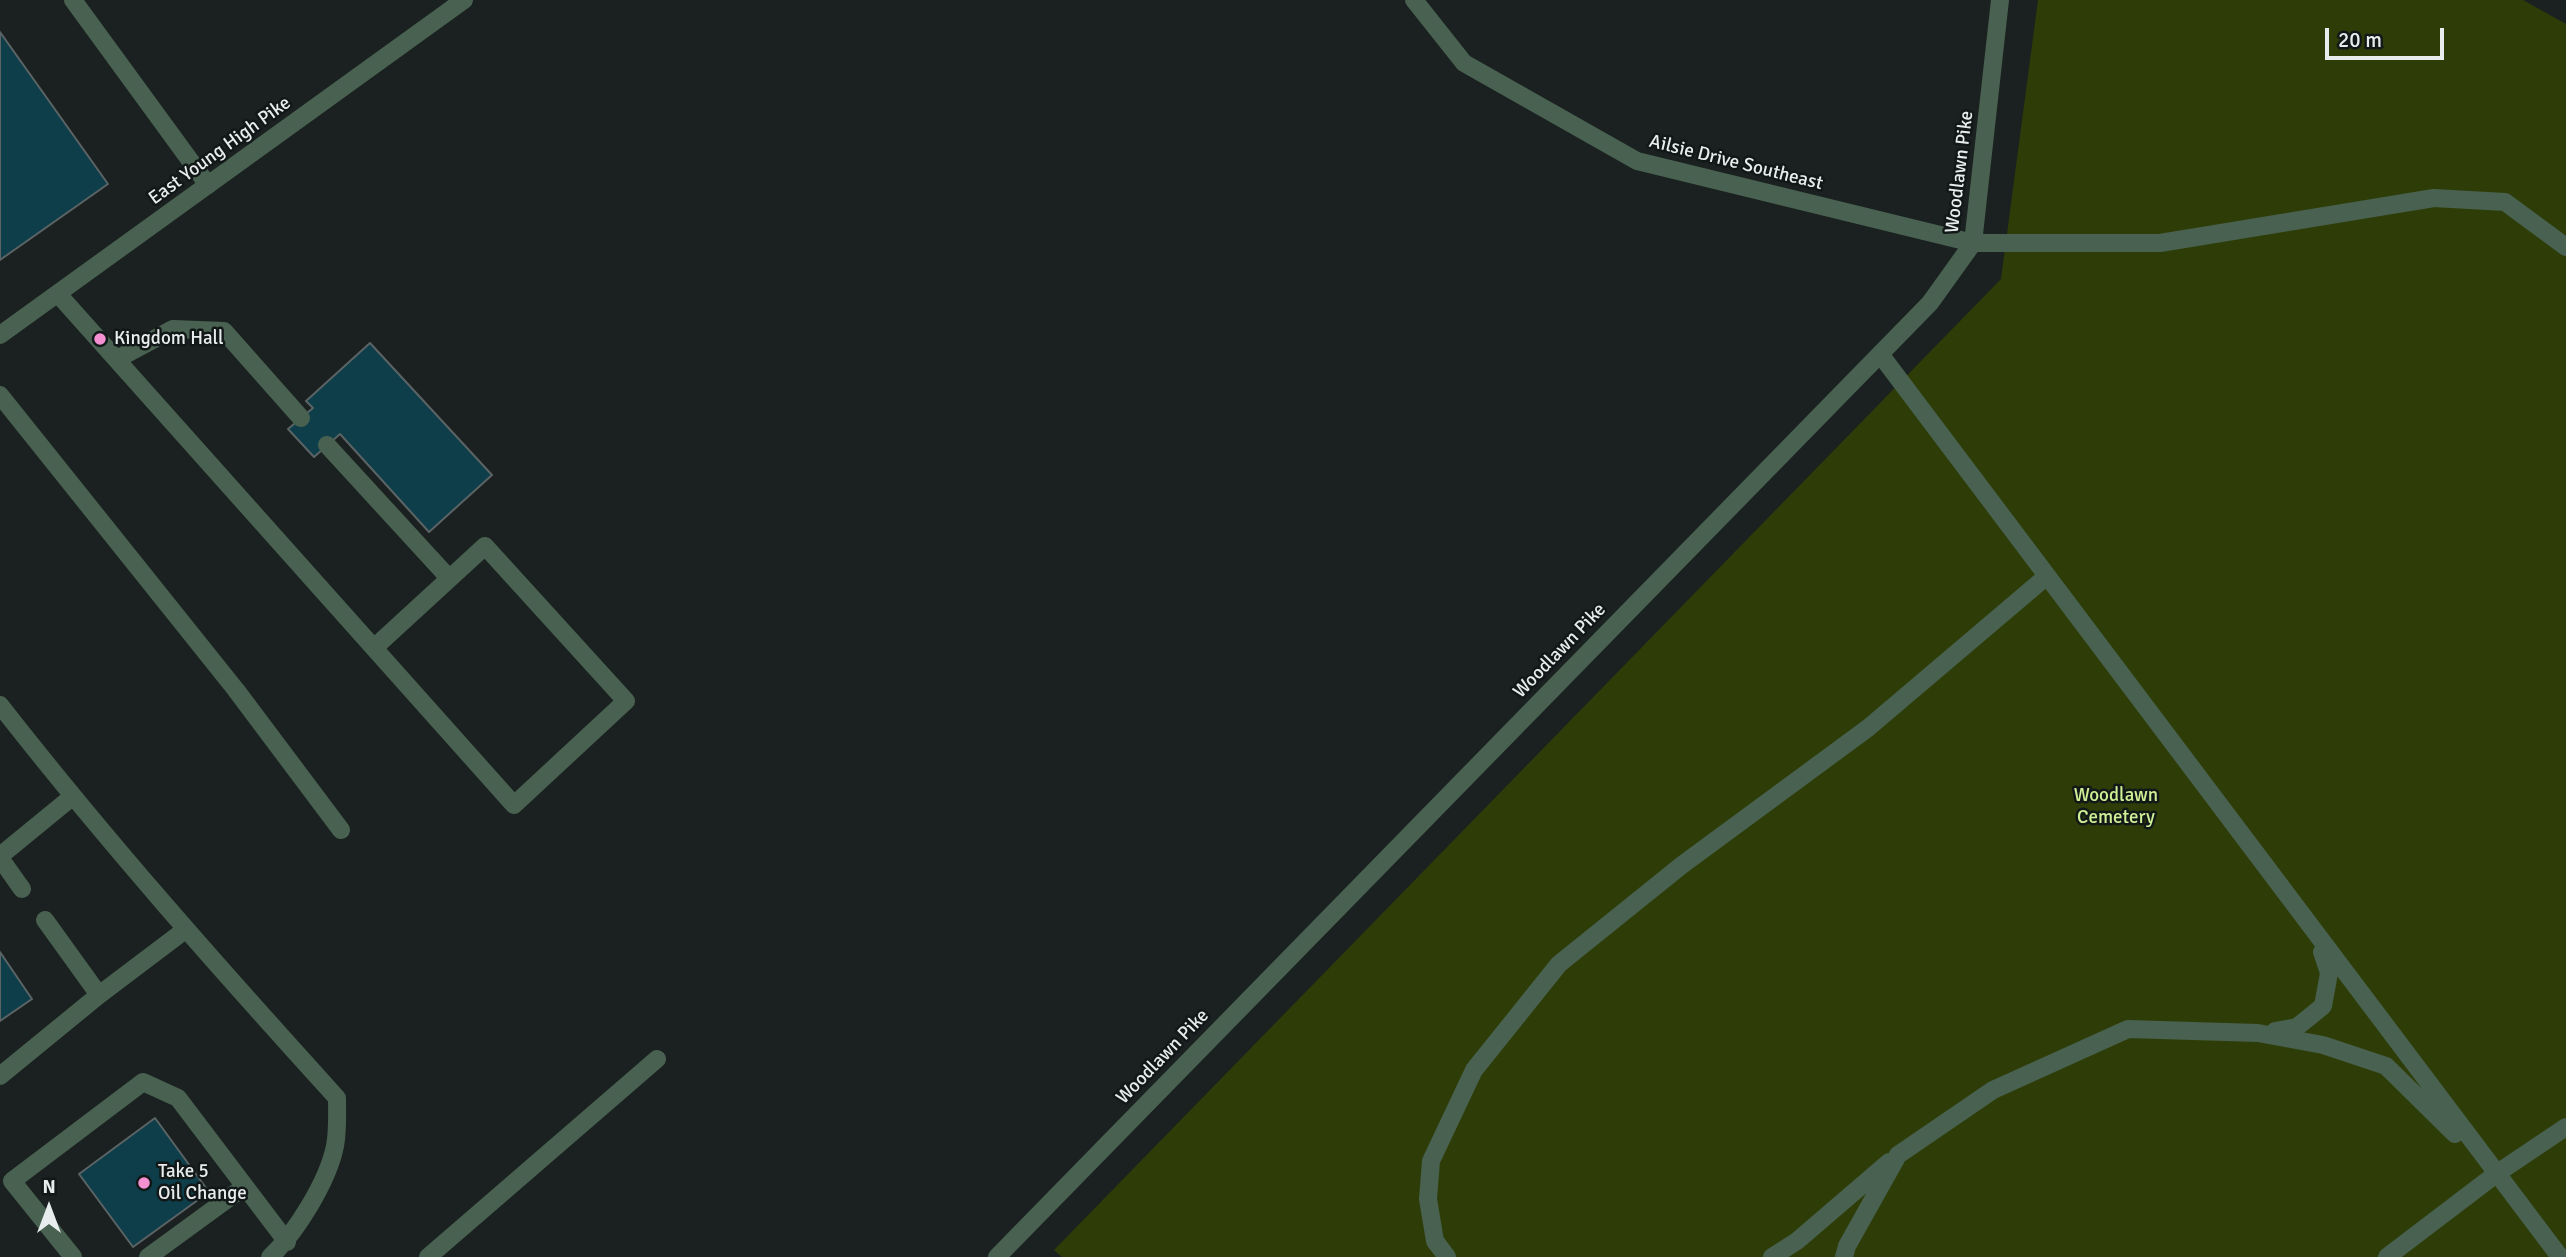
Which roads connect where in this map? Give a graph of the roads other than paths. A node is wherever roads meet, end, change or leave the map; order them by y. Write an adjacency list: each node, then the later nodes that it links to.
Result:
1 (73, 0): 5 (street)
2 (464, 0): 5 (street, East Young High Pike)
3 (1414, 0): 6 (street, Ailsie Drive Southeast)
4 (2000, 0): 6 (street, Woodlawn Pike)
5 (208, 185): 8 (street, East Young High Pike)
6 (1973, 243): 7 (street, Ailsie Drive Southeast); 10 (street, Woodlawn Pike)
7 (2566, 247)
8 (58, 294): 9 (street, East Young High Pike); 11 (street)
9 (0, 335)
10 (1880, 354): 15 (street); 39 (street, Woodlawn Pike)
11 (117, 359): 13 (street); 17 (street)
12 (0, 395): 20 (street)
13 (301, 418)
14 (327, 444): 16 (street)
15 (2047, 576): 25 (street); 40 (street)
16 (449, 578): 17 (street); 17 (street)
17 (375, 647)
18 (0, 705): 19 (street)
19 (72, 797): 21 (street); 24 (street)
20 (341, 830)
21 (0, 857): 22 (street)
22 (22, 888)
23 (45, 920): 26 (street)
24 (185, 930): 26 (street); 34 (street)
25 (2316, 935): 27 (street); 32 (street)
26 (99, 995): 29 (street)
27 (2258, 1033): 31 (street); 32 (street)
28 (657, 1059): 38 (street)
29 (0, 1076)
30 (2566, 1127): 32 (street)
31 (1898, 1155): 41 (street); 42 (street)
32 (2496, 1174): 43 (street); 44 (street); 45 (street)
33 (244, 1187): 34 (street); 35 (street); 36 (street)
34 (287, 1242): 37 (street)
35 (73, 1257)
36 (149, 1257)
37 (270, 1257)
38 (428, 1257)
39 (997, 1257)
40 (1447, 1257)
41 (1772, 1257)
42 (1844, 1257)
43 (2387, 1257)
44 (2548, 1257)
45 (2560, 1257)

